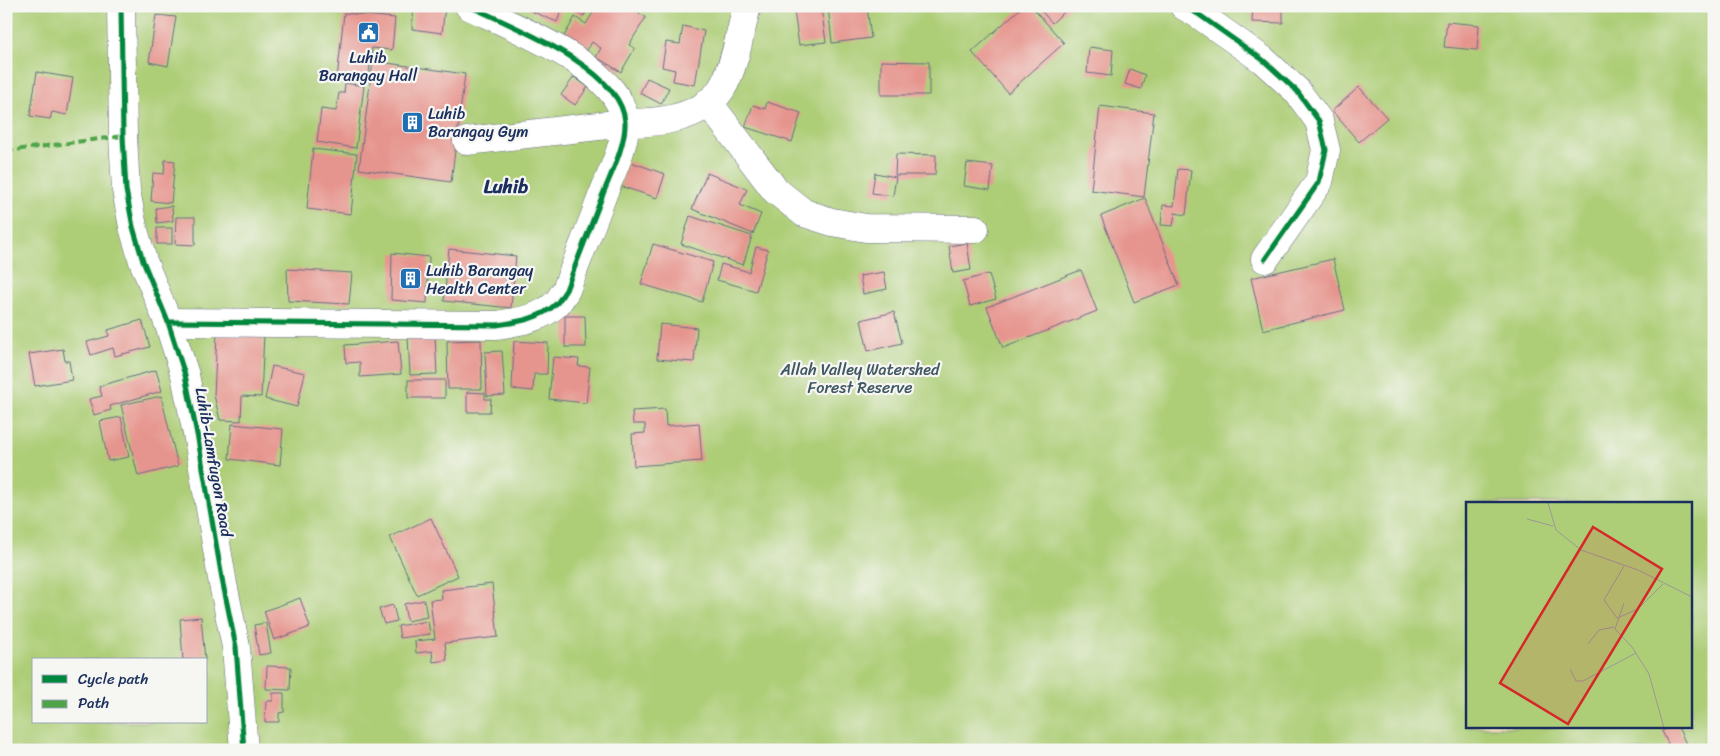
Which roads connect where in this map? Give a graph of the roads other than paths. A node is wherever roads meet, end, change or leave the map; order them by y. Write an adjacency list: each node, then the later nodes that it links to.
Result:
1 (121, 6): 10 (street, Luhib-Lamfugon Road)
2 (469, 6): 6 (street)
3 (747, 6): 5 (street)
4 (1184, 6): 9 (street)
5 (708, 102): 6 (street); 8 (street)
6 (625, 123): 7 (street); 10 (street)
7 (467, 141)
8 (976, 229)
9 (1265, 259)
10 (168, 322): 11 (street, Luhib-Lamfugon Road)
11 (244, 750)

